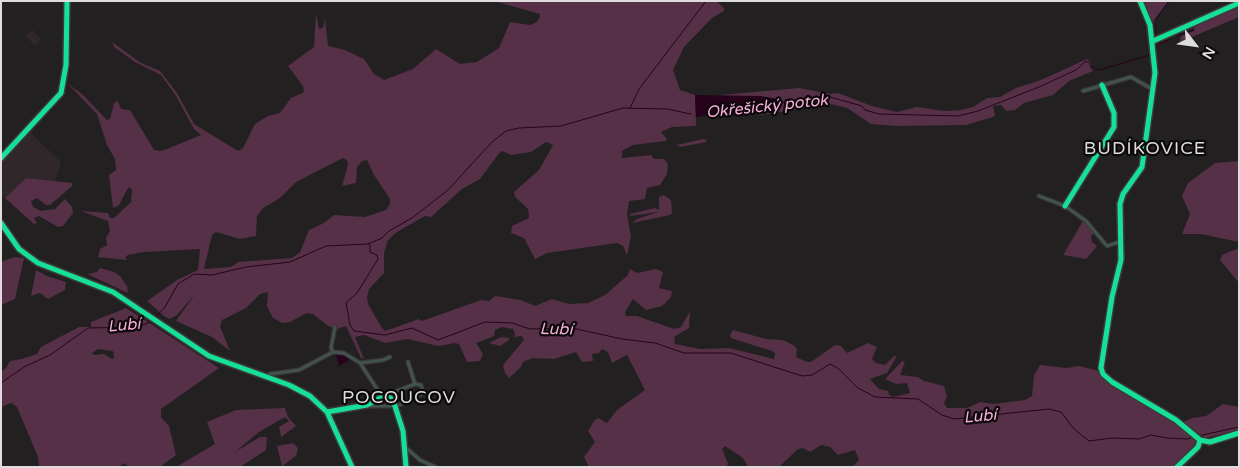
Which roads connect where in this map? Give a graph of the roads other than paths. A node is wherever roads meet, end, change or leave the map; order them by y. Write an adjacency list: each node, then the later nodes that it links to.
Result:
1 (67, 1): 8 (street)
2 (1140, 1): 4 (street)
3 (1239, 3): 4 (street)
4 (1154, 41): 6 (street)
5 (1102, 85): 6 (street); 7 (street); 10 (street)
6 (1153, 89): 12 (street)
7 (1084, 91)
8 (1, 158)
9 (1039, 196): 10 (street)
10 (1065, 206): 12 (street)
11 (1, 223): 23 (street)
12 (1119, 242): 25 (street)
13 (335, 327): 14 (street)
14 (333, 352): 17 (street); 18 (street)
15 (390, 357): 17 (street)
16 (408, 362): 19 (street)
17 (360, 363): 20 (street)
18 (270, 374)
19 (415, 384): 20 (street); 22 (street)
20 (384, 395): 21 (street); 22 (street)
21 (366, 405): 22 (street); 23 (street)
22 (396, 406): 26 (street)
23 (327, 412): 27 (street)
24 (1239, 432): 25 (street)
25 (1199, 439): 30 (street)
26 (405, 447): 28 (street); 29 (street)
27 (352, 467)
28 (406, 467)
29 (435, 467)
30 (1177, 467)

